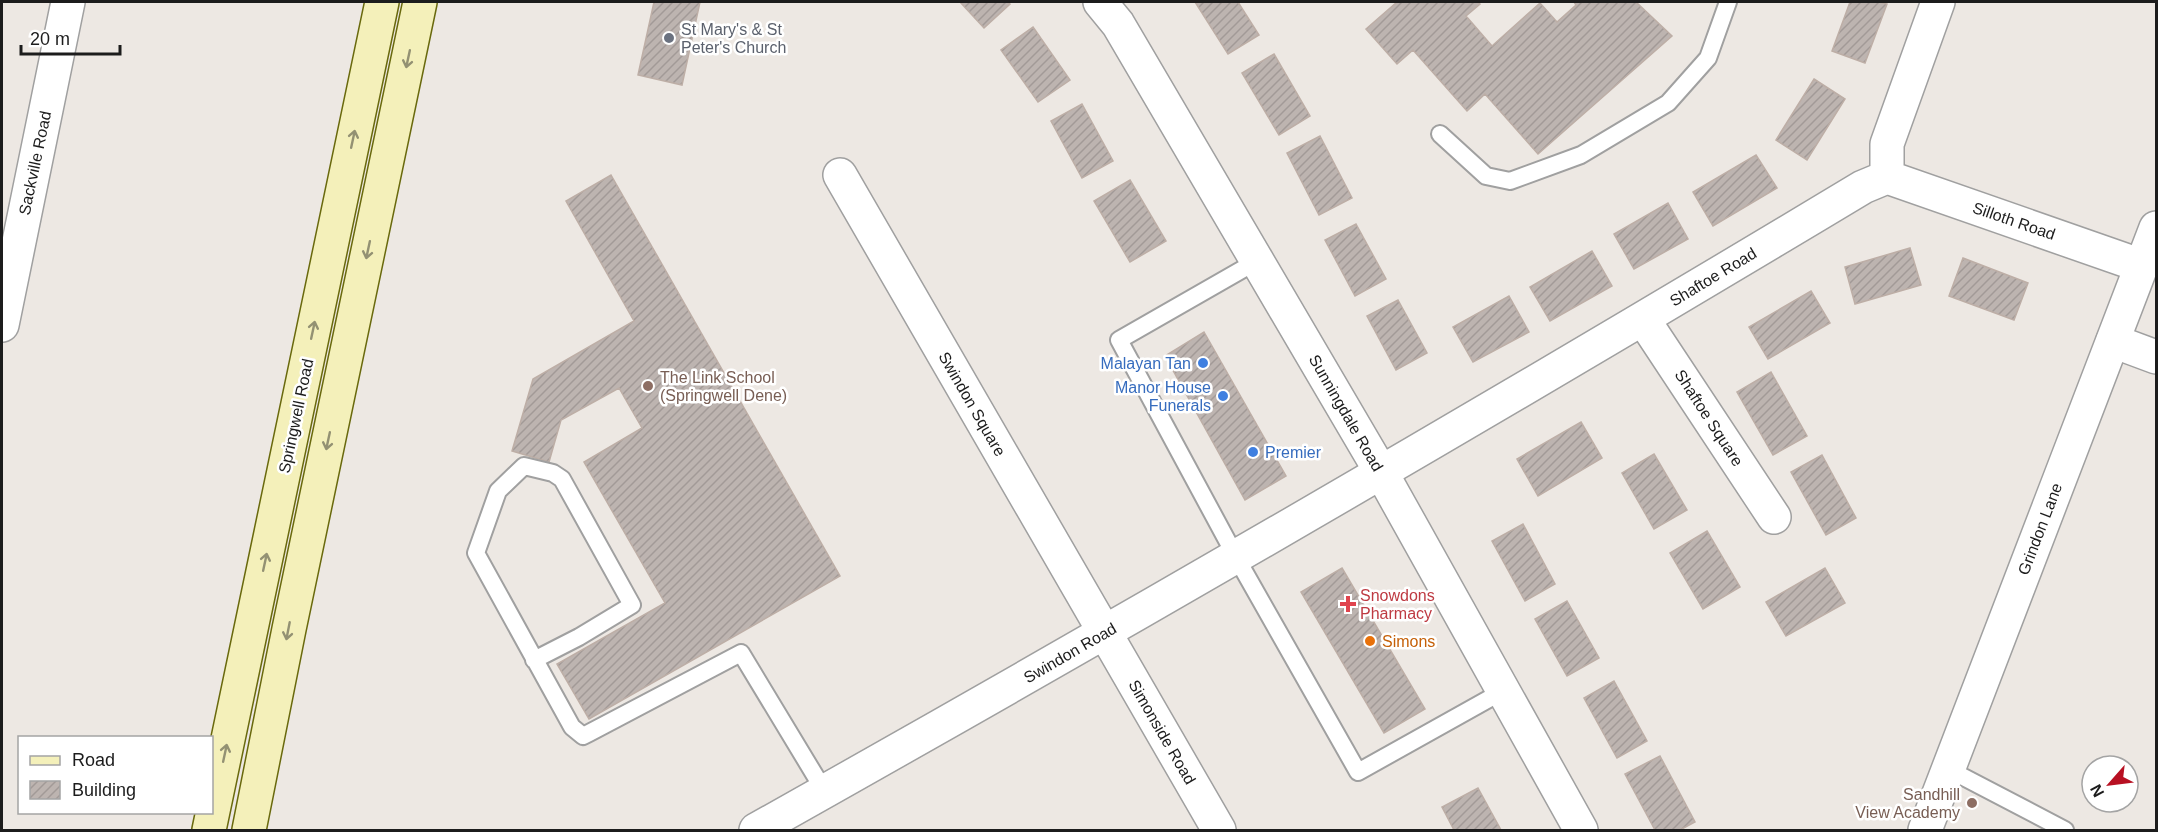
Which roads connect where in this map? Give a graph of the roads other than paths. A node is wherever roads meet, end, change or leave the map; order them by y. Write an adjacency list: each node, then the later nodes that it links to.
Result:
1 (68, 2): 13 (street, Sackville Road)
2 (382, 2): 26 (main road, Springwell Road, one-way to 2)
3 (420, 2): 29 (main road, one-way to 29)
4 (1100, 2): 11 (street, Sunningdale Road)
5 (1728, 2): 7 (lane)
6 (1938, 2): 9 (street)
7 (1440, 134)
8 (840, 175): 21 (street, Swindon Square)
9 (1887, 177): 12 (street, Silloth Road); 14 (street, Shaftoe Road)
10 (2157, 228): 12 (street, Grindon Lane)
11 (1257, 261): 18 (street, Sunningdale Road); 20 (lane)
12 (2142, 266): 16 (street, Grindon Lane)
13 (7, 270): 15 (street, Sackville Road)
14 (1643, 319): 18 (street, Shaftoe Road); 19 (street, Shaftoe Square)
15 (2, 325)
16 (2113, 341): 17 (street); 24 (street, Grindon Lane)
17 (2157, 357)
18 (1381, 472): 20 (street, Swindon Road); 23 (street, Sunningdale Road)
19 (1774, 518)
20 (1236, 557): 21 (street, Swindon Road); 23 (lane)
21 (1105, 633): 25 (street, Swindon Road); 31 (street, Simonside Road)
22 (534, 660): 22 (lane); 25 (lane)
23 (1503, 691): 32 (street, Sunningdale Road)
24 (1948, 769): 33 (street, Grindon Lane); 34 (lane)
25 (825, 792): 30 (street, Swindon Road)
26 (213, 812)
27 (213, 814): 28 (main road, Springwell Road, one-way to 27)
28 (209, 831)
29 (249, 831)
30 (756, 831)
31 (1220, 831)
32 (1581, 831)
33 (1925, 831)
34 (2065, 831)

